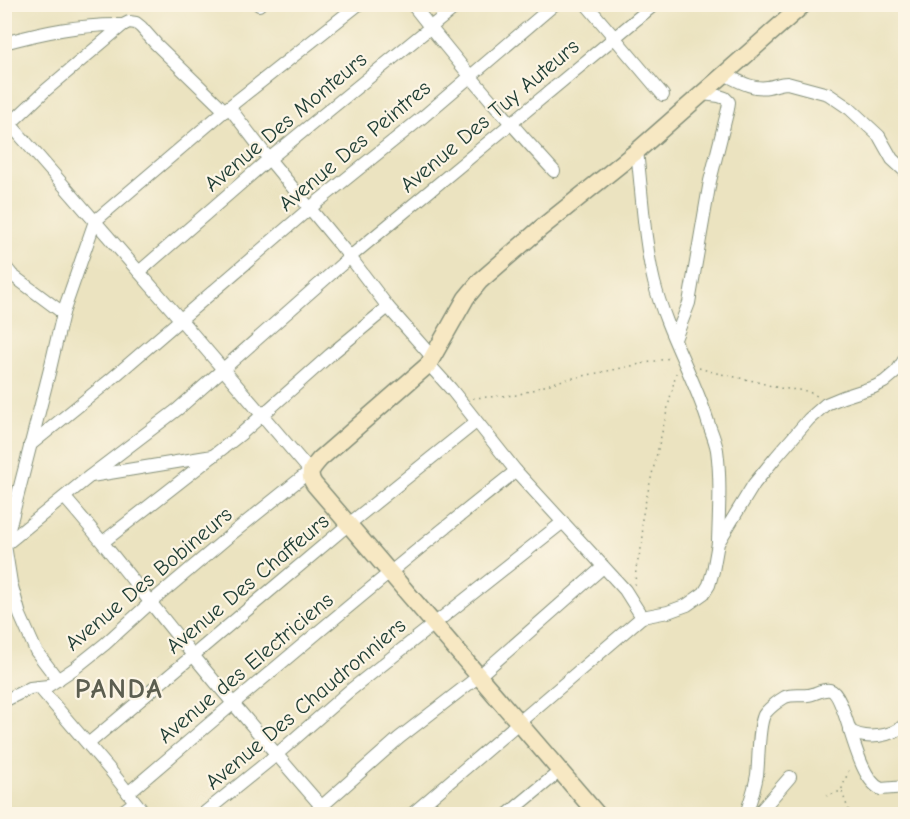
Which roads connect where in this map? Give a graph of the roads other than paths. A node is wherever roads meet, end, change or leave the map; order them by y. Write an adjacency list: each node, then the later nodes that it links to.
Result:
1 (359, 4): 16 (street)
2 (412, 4): 9 (street)
3 (459, 4): 9 (street, Avenue Des Monteurs)
4 (555, 4): 13 (street, Avenue Des Peintres)
5 (586, 4): 10 (street)
6 (655, 4): 10 (street, Avenue Des Tuy Auteurs)
7 (804, 4): 12 (street)
8 (123, 25): 11 (street); 16 (street); 17 (street)
9 (430, 28): 13 (street); 20 (street, Avenue Des Monteurs)
10 (614, 38): 15 (street); 18 (street, Avenue Des Tuy Auteurs)
11 (4, 43)
12 (724, 74): 14 (street); 22 (street)
13 (470, 76): 18 (street); 23 (street, Avenue Des Peintres)
14 (703, 94): 19 (street); 31 (street)
15 (663, 95)
16 (227, 109): 20 (street); 24 (street)
17 (7, 120): 24 (street)
18 (511, 124): 21 (street); 25 (street, Avenue Des Tuy Auteurs)
19 (638, 151): 31 (street); 33 (street)
20 (268, 159): 23 (street); 26 (street, Avenue Des Monteurs)
21 (554, 171)
22 (906, 172)
23 (310, 208): 25 (street); 30 (street, Avenue Des Peintres)
24 (95, 221): 26 (street); 29 (street)
25 (350, 257): 28 (street); 34 (street, Avenue Des Tuy Auteurs)
26 (139, 272): 30 (street)
27 (7, 274): 29 (street)
28 (388, 307): 33 (street); 35 (street)
29 (63, 313): 37 (street)
30 (180, 319): 34 (street); 37 (street, Avenue Des Peintres)
31 (675, 339): 46 (street)
32 (906, 357): 46 (street)
33 (430, 362): 36 (street); 39 (street)
34 (223, 370): 35 (street); 41 (street, Avenue Des Tuy Auteurs)
35 (263, 415): 38 (street); 39 (street)
36 (476, 422): 40 (street); 44 (street, Avenue Des Chaffeurs)
37 (30, 445): 47 (street)
38 (215, 455): 41 (street); 45 (street)
39 (310, 471): 44 (street); 50 (street, Avenue Des Bobineurs)
40 (516, 471): 43 (street); 49 (street, Avenue des Electriciens)
41 (90, 476): 42 (street, Avenue Des Tuy Auteurs)
42 (65, 498): 45 (street); 47 (street, Avenue Des Tuy Auteurs)
43 (563, 522): 48 (street); 52 (street, Avenue Des Chaudronniers)
44 (349, 524): 49 (street); 53 (street, Avenue Des Chaffeurs)
45 (103, 542): 50 (street)
46 (718, 543): 51 (street)
47 (5, 545): 55 (street)
48 (603, 567): 51 (street); 54 (street)
49 (390, 573): 52 (street); 58 (street, Avenue des Electriciens)
50 (150, 603): 53 (street); 55 (street, Avenue Des Bobineurs)
51 (642, 617): 59 (street)
52 (434, 624): 54 (street); 63 (street, Avenue Des Chaudronniers)
53 (194, 656): 58 (street); 62 (street, Avenue Des Chaffeurs)
54 (479, 676): 59 (street); 68 (street)
55 (58, 680): 56 (street, Avenue Des Bobineurs)
56 (39, 687): 57 (street, Avenue Des Bobineurs); 62 (street)
57 (4, 701)
58 (234, 703): 63 (street); 67 (street, Avenue des Electriciens)
59 (519, 724): 64 (street); 72 (street)
60 (906, 724): 61 (street)
61 (849, 730): 66 (street); 75 (street)
62 (88, 744): 67 (street)
63 (276, 755): 68 (street); 71 (street, Avenue Des Chaudronniers)
64 (560, 771): 73 (street); 74 (street)
65 (790, 777): 76 (street)
66 (906, 787)
67 (132, 797): 69 (street, Avenue des Electriciens); 70 (street)
68 (321, 812)
69 (120, 814)
70 (145, 814)
71 (203, 814)
72 (412, 814)
73 (508, 814)
74 (597, 814)
75 (746, 814)
76 (758, 814)

